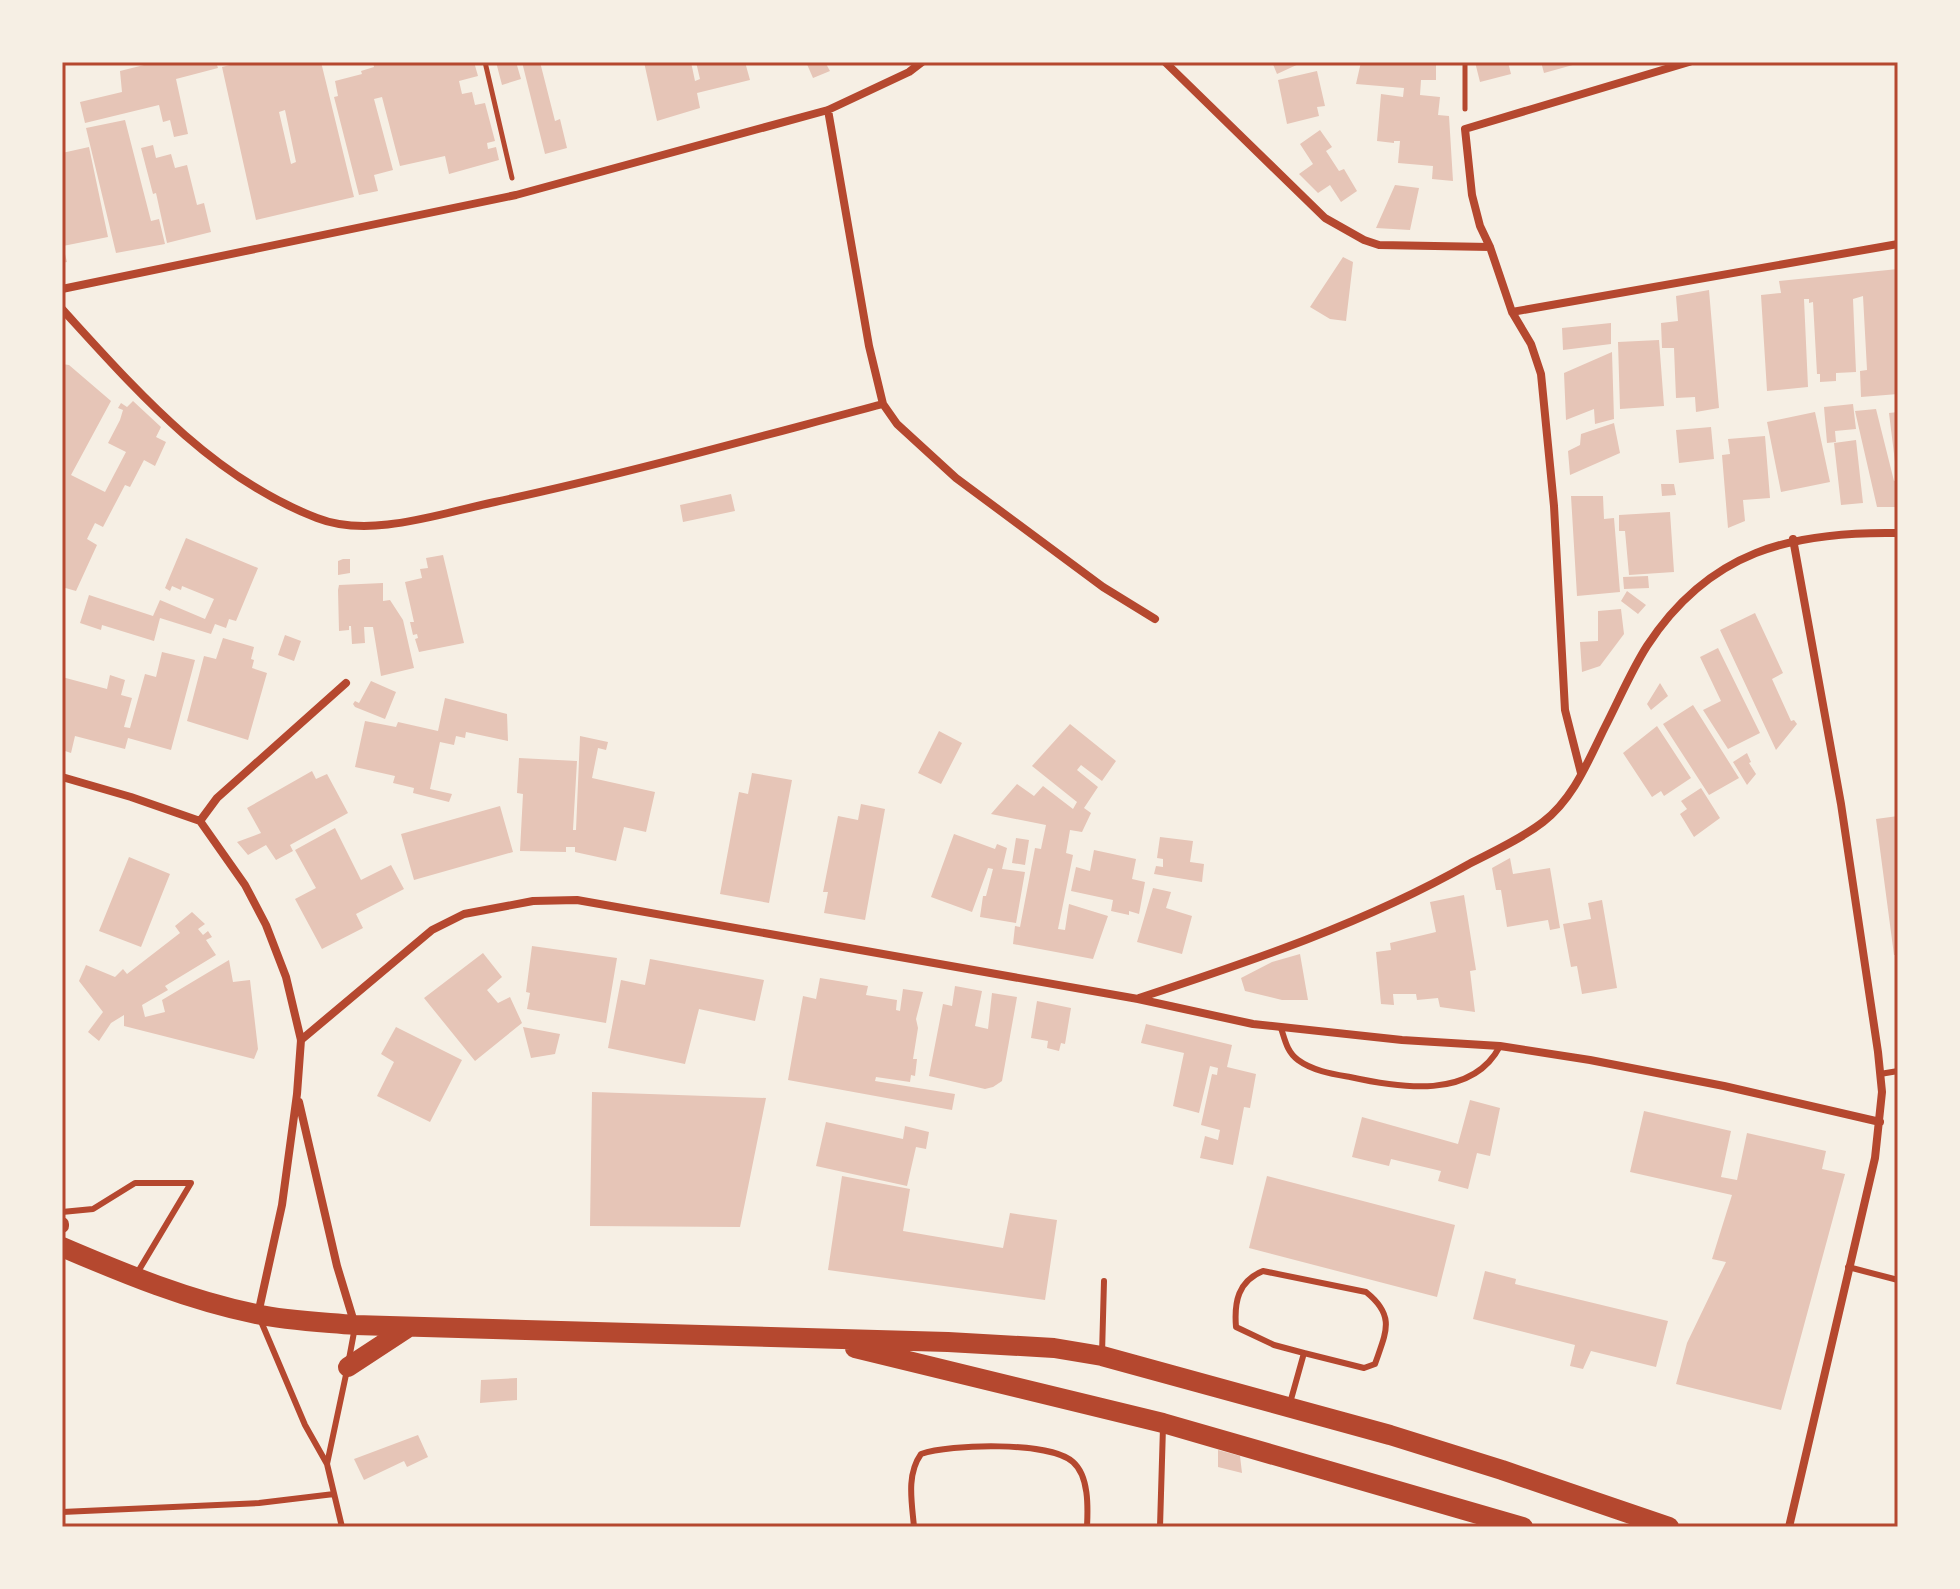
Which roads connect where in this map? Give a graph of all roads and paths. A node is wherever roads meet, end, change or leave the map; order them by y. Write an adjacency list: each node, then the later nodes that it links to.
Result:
1 (485, 62): 8 (path)
2 (922, 62): 6 (street)
3 (1165, 62): 10 (street)
4 (1465, 62): 7 (path)
5 (1689, 62): 7 (street)
6 (828, 110): 8 (street); 14 (street)
7 (1465, 129): 10 (street)
8 (516, 195): 11 (street)
9 (1898, 244): 13 (street)
10 (1490, 247): 13 (street)
11 (62, 289)
12 (62, 309): 14 (street)
13 (1512, 312): 19 (street)
14 (883, 404): 17 (street)
15 (1898, 533): 16 (street)
16 (1793, 539): 19 (street); 27 (street)
17 (1155, 619)
18 (346, 683): 21 (street)
19 (1581, 774): 22 (street)
20 (62, 777): 21 (street)
21 (200, 821): 24 (street)
22 (1138, 999): 23 (street); 24 (street)
23 (1281, 1028): 25 (street); 25 (lane)
24 (301, 1040): 28 (street)
25 (1500, 1046): 29 (street)
26 (1898, 1071): 27 (lane)
27 (1880, 1074): 29 (street)
28 (297, 1094): 36 (street); 37 (street)
29 (1880, 1122): 32 (street)
30 (62, 1212): 33 (lane)
31 (62, 1247): 33 (main road)
32 (1848, 1267): 34 (lane); 54 (street)
33 (134, 1279): 36 (main road)
34 (1898, 1280)
35 (1104, 1281): 41 (lane)
36 (258, 1314): 37 (main road); 45 (lane)
37 (355, 1325): 38 (main road); 42 (lane)
38 (409, 1327): 39 (main road); 42 (main road)
39 (816, 1339): 41 (main road); 44 (main road)
40 (1304, 1353): 40 (lane); 43 (lane)
41 (1102, 1356): 43 (main road)
42 (348, 1367): 45 (lane)
43 (1289, 1407): 53 (main road)
44 (1163, 1423): 51 (lane); 52 (main road)
45 (327, 1464): 46 (lane)
46 (334, 1494): 47 (lane); 48 (lane)
47 (62, 1512)
48 (342, 1527)
49 (914, 1527): 50 (lane)
50 (1087, 1527)
51 (1160, 1527)
52 (1523, 1527)
53 (1669, 1527)
54 (1789, 1527)

